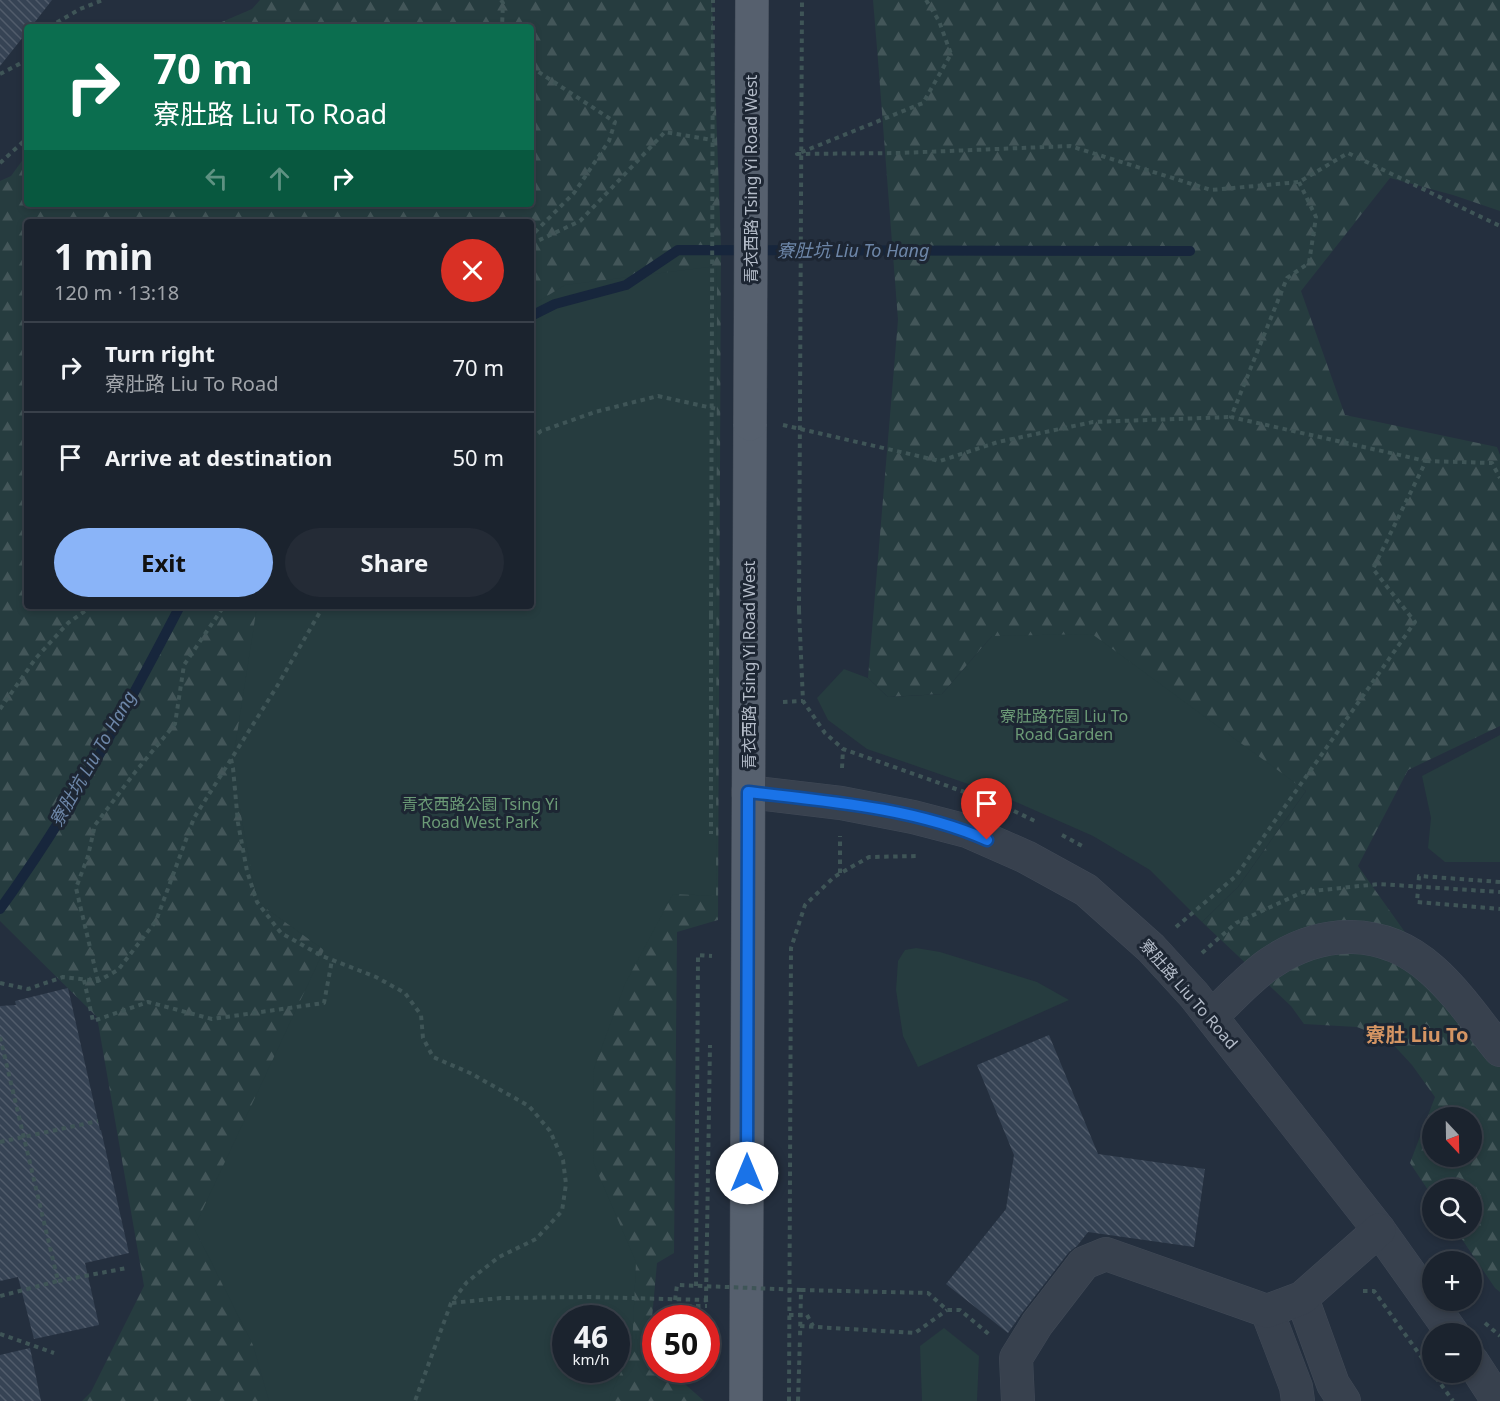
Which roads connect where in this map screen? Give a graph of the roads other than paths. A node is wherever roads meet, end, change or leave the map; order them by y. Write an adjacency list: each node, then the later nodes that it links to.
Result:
1 (752, 0): 2 (main road, 青衣西路 Tsing Yi Road West, bridge)
2 (748, 792): 3 (street, 寮肚路 Liu To Road); 10 (main road, 青衣西路 Tsing Yi Road West)
3 (1212, 1016): 4 (street); 5 (street, 寮肚路 Liu To Road)
4 (1500, 1050)
5 (1379, 1230): 6 (street); 8 (street, 寮肚路 Liu To Road)
6 (1302, 1298): 7 (street); 13 (street)
7 (1267, 1311): 11 (street); 12 (street)
8 (1445, 1323)
9 (1482, 1376): 14 (street)
10 (746, 1401)
11 (1018, 1401)
12 (1298, 1401)
13 (1344, 1401)
14 (1498, 1401)

